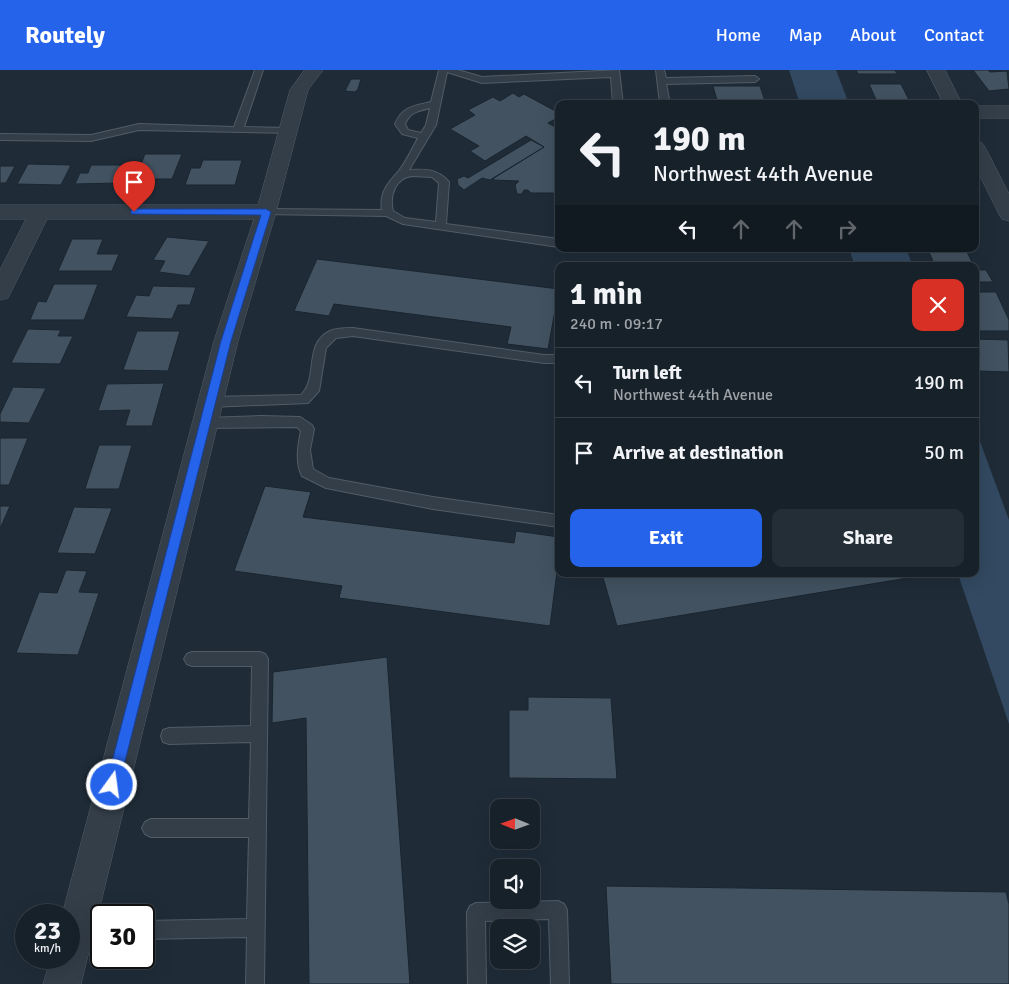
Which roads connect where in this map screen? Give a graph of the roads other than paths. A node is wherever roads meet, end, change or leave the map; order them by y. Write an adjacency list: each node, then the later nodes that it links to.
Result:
1 (259, 70): 16 (lane)
2 (314, 70): 17 (street)
3 (443, 70): 13 (lane)
4 (449, 70): 7 (lane)
5 (660, 70): 9 (lane)
6 (936, 70): 12 (street)
7 (615, 72): 10 (lane)
8 (755, 79): 9 (lane)
9 (662, 81): 11 (lane)
10 (618, 100)
11 (664, 100)
12 (951, 100)
13 (436, 104): 19 (lane); 19 (lane)
14 (979, 112): 15 (street)
15 (1009, 112)
16 (238, 130): 17 (lane); 18 (lane)
17 (288, 131): 24 (street)
18 (0, 137)
19 (424, 137): 21 (lane)
20 (979, 155): 26 (street)
21 (402, 173): 25 (lane); 27 (lane)
22 (0, 212): 23 (street)
23 (40, 212): 24 (street); 29 (street)
24 (266, 212): 25 (lane); 31 (street)
25 (388, 213): 27 (lane)
26 (1009, 214)
27 (441, 226): 28 (lane)
28 (555, 242)
29 (0, 292)
30 (555, 359): 31 (lane)
31 (208, 413): 32 (lane); 39 (street)
32 (300, 422): 33 (lane)
33 (555, 520)
34 (192, 659): 35 (lane)
35 (259, 734): 36 (lane); 38 (lane)
36 (169, 736)
37 (151, 828): 38 (lane)
38 (257, 828): 40 (lane)
39 (80, 914)
40 (256, 928): 41 (lane); 44 (lane)
41 (155, 930)
42 (66, 969): 43 (street)
43 (62, 984)
44 (255, 984)
45 (477, 984): 46 (lane)
46 (560, 984)

